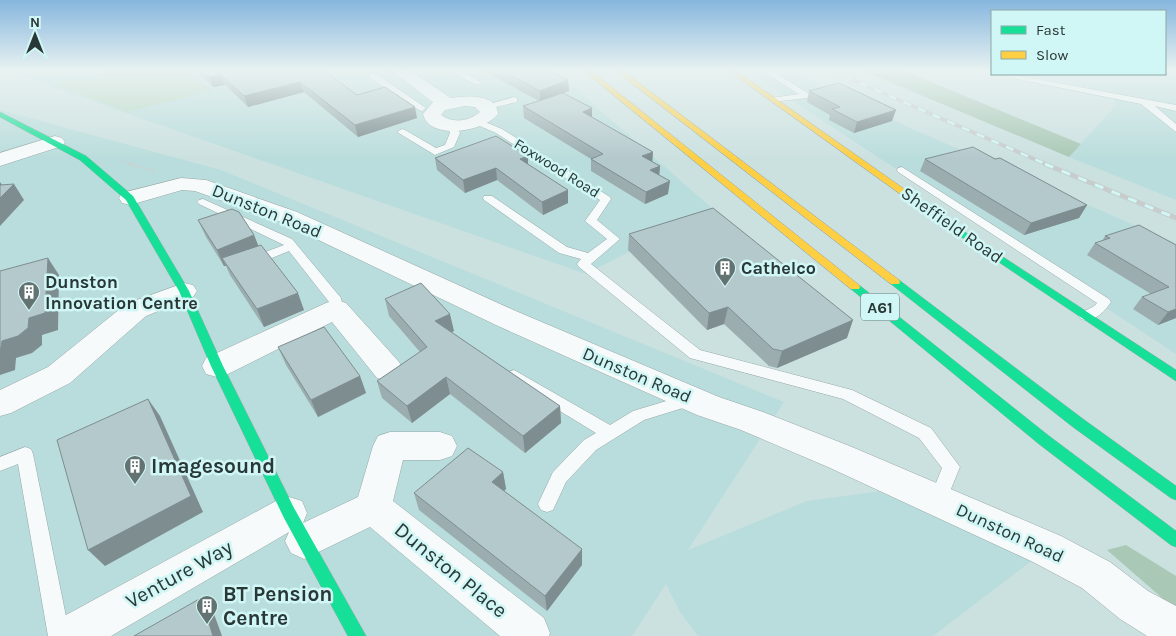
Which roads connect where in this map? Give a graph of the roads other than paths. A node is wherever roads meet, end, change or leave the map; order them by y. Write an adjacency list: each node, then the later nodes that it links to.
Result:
1 (415, 100): 11 (lane)
2 (440, 100): 9 (street)
3 (514, 100): 10 (lane)
4 (623, 100): 44 (main road, A61)
5 (657, 100): 39 (main road, A61)
6 (774, 100): 29 (main road, Sheffield Road)
7 (1132, 100): 8 (lane)
8 (1144, 102): 12 (lane); 16 (lane)
9 (446, 103): 10 (street); 15 (street)
10 (487, 106): 14 (street)
11 (422, 108)
12 (1176, 108)
13 (0, 114): 18 (main road)
14 (478, 122): 15 (street); 25 (lane, Foxwood Road)
15 (452, 125): 17 (lane)
16 (1176, 129)
17 (402, 132)
18 (55, 142): 19 (street); 22 (main road)
19 (0, 160)
20 (902, 170): 29 (lane)
21 (201, 193): 22 (street, Dunston Road); 24 (lane); 34 (street, Dunston Road)
22 (130, 198): 27 (main road)
23 (488, 198): 25 (lane)
24 (292, 246): 26 (lane); 28 (lane)
25 (587, 261): 40 (lane)
26 (239, 267)
27 (184, 291): 30 (main road); 35 (street)
28 (336, 309): 30 (street); 31 (street)
29 (1086, 316): 33 (main road, Sheffield Road)
30 (217, 366): 43 (main road)
31 (388, 370)
32 (503, 370): 36 (lane)
33 (1176, 376)
34 (693, 399): 36 (lane); 40 (street, Dunston Road)
35 (0, 404)
36 (610, 433): 41 (lane)
37 (440, 446): 42 (street)
38 (0, 464): 48 (lane)
39 (1176, 494)
40 (938, 500): 45 (street, Dunston Road)
41 (546, 504)
42 (373, 507): 43 (street); 47 (street, Dunston Place)
43 (296, 527): 49 (street, Venture Way); 50 (main road)
44 (1176, 540)
45 (1144, 621): 46 (street, Dunston Road)
46 (1176, 630)
47 (529, 633)
48 (59, 636)
49 (70, 636)
50 (358, 636)

